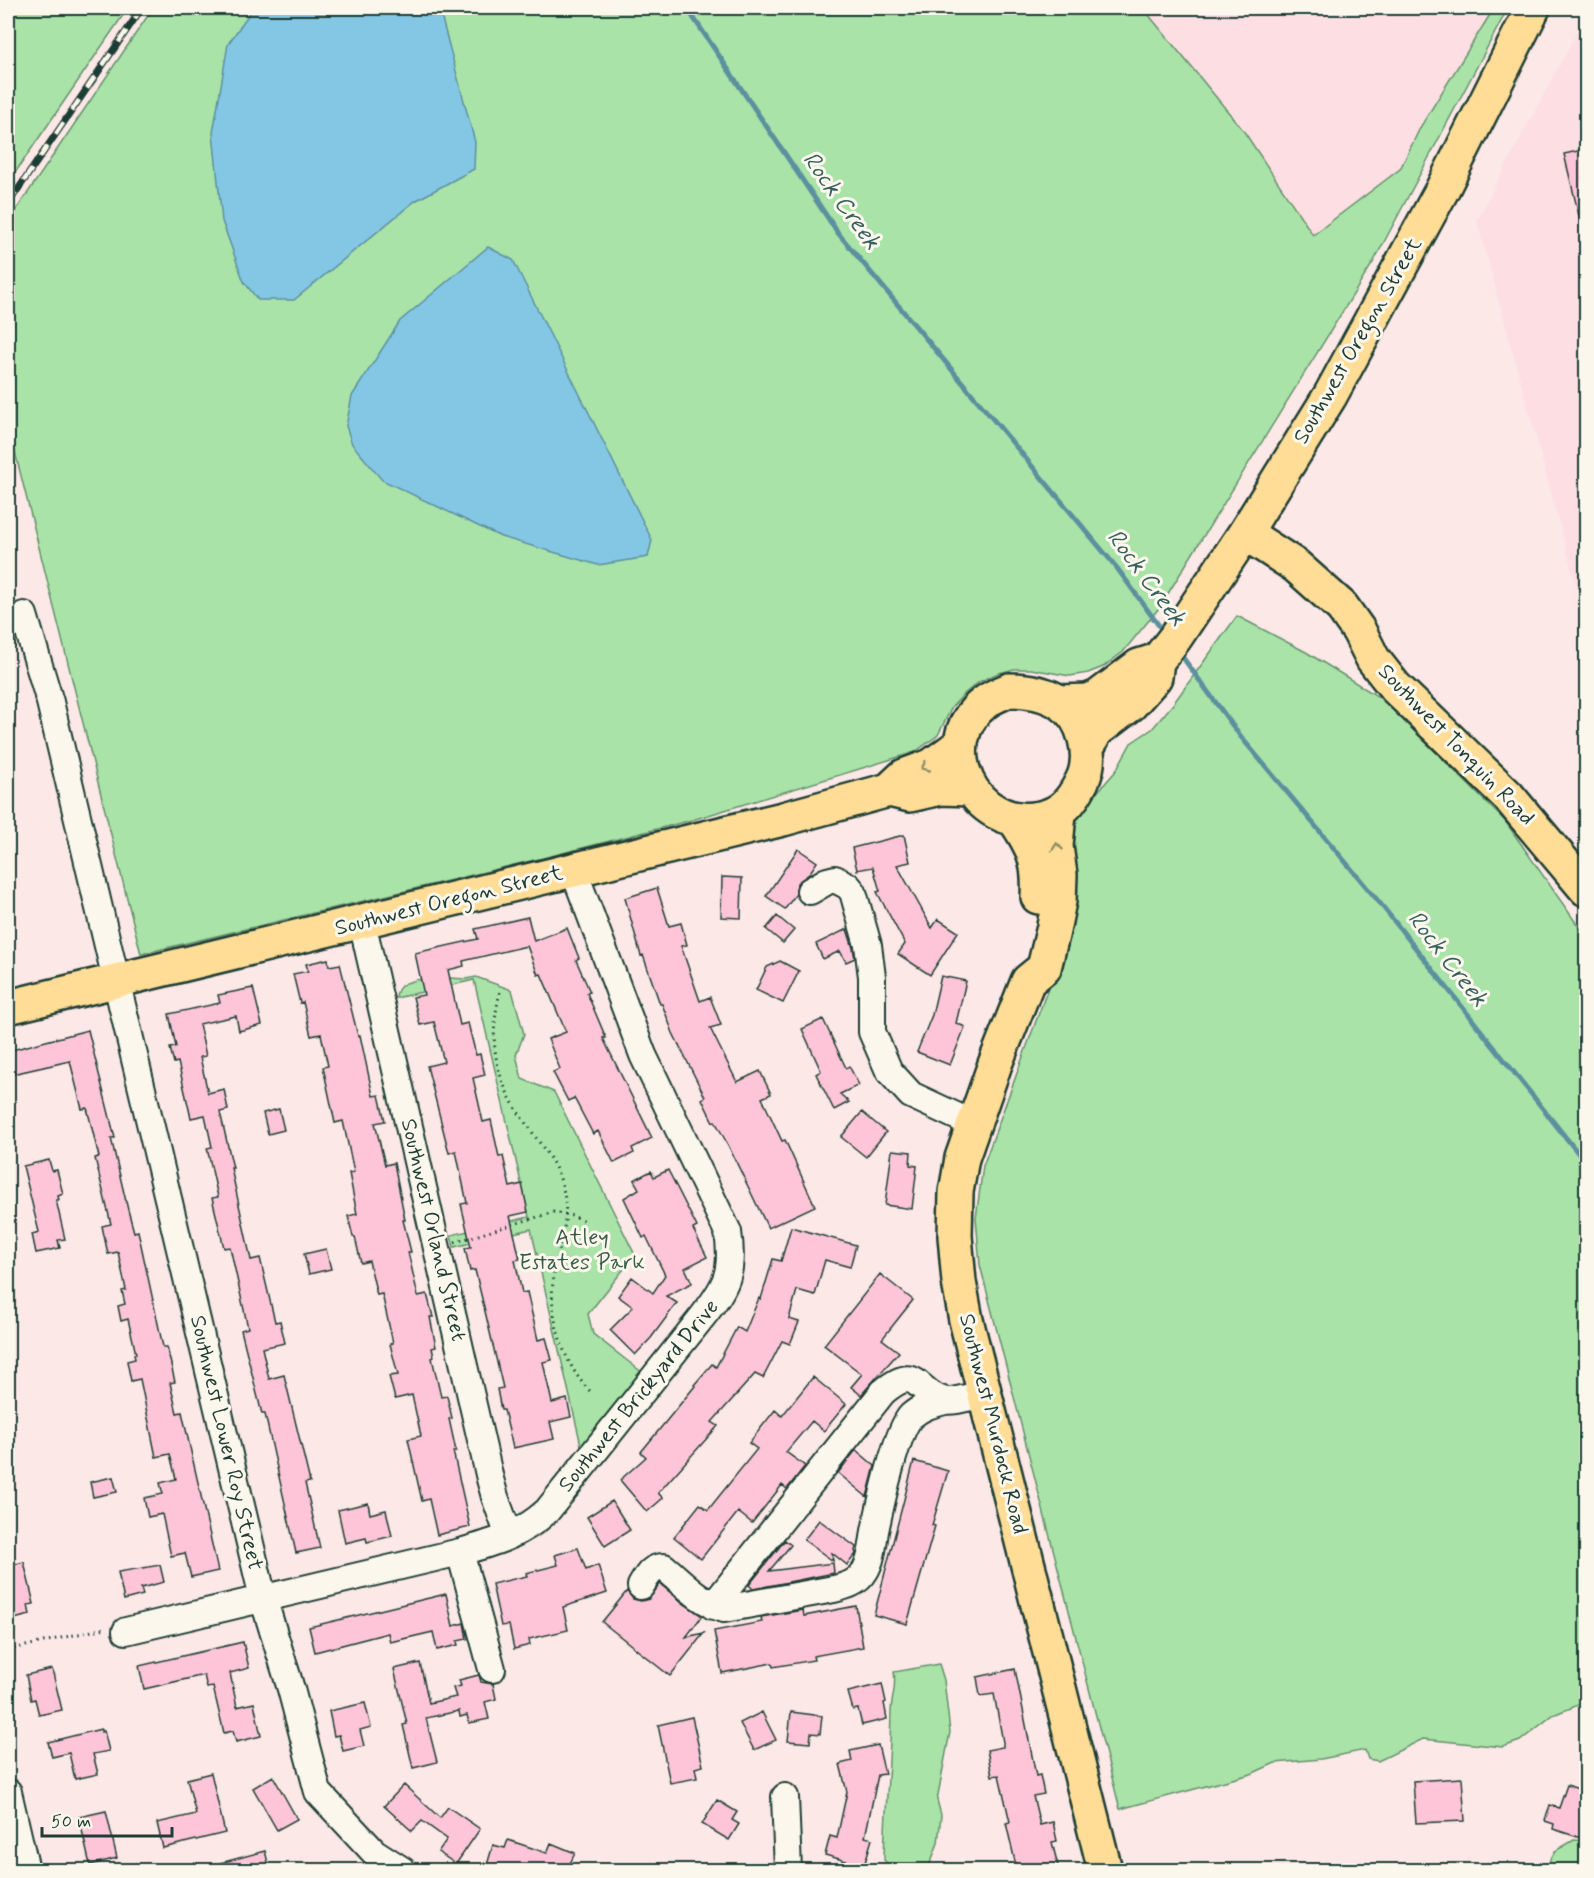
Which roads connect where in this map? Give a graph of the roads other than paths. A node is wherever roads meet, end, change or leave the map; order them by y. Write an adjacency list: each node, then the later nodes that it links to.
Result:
1 (1533, 8): 2 (main road, Southwest Oregon Street)
2 (1245, 533): 4 (main road, Southwest Oregon Street); 13 (main road, Southwest Tonquin Road)
3 (24, 615): 16 (street, Southwest Lower Roy Street)
4 (1157, 661): 5 (main road, Southwest Oregon Street); 7 (main road, Southwest Oregon Street)
5 (1061, 702): 6 (main road, Southwest Oregon Street); 7 (main road)
6 (961, 744): 8 (main road, Southwest Oregon Street); 9 (main road, Southwest Oregon Street, one-way to 9)
7 (1087, 748): 10 (main road)
8 (971, 789): 9 (main road, Southwest Oregon Street); 11 (main road, Southwest Oregon Street)
9 (890, 790): 12 (main road, Southwest Oregon Street)
10 (1059, 813): 11 (main road); 17 (main road, Southwest Murdock Road, one-way to 10)
11 (1015, 820): 17 (main road, Southwest Murdock Road)
12 (574, 871): 15 (main road, Southwest Oregon Street); 22 (street, Southwest Brickyard Drive)
13 (1587, 889)
14 (810, 891): 19 (street)
15 (362, 922): 16 (main road, Southwest Oregon Street); 22 (street, Southwest Orland Street)
16 (116, 980): 18 (main road, Southwest Oregon Street); 25 (street, Southwest Lower Roy Street)
17 (1028, 981): 19 (main road, Southwest Murdock Road)
18 (8, 1007)
19 (973, 1124): 20 (main road, Southwest Murdock Road)
20 (984, 1394): 21 (street); 34 (main road, Southwest Murdock Road)
21 (945, 1401): 26 (street); 26 (street)
22 (509, 1536): 23 (street, Southwest Brickyard Drive)
23 (460, 1551): 25 (street, Southwest Brickyard Drive); 28 (street)
24 (641, 1586): 26 (street)
25 (263, 1598): 27 (street, Southwest Brickyard Drive); 32 (street, Southwest Lower Roy Street)
26 (713, 1606)
27 (126, 1631)
28 (492, 1669)
29 (8, 1796): 31 (street)
30 (785, 1797): 33 (street)
31 (26, 1870)
32 (402, 1870)
33 (788, 1870)
34 (1105, 1870)

